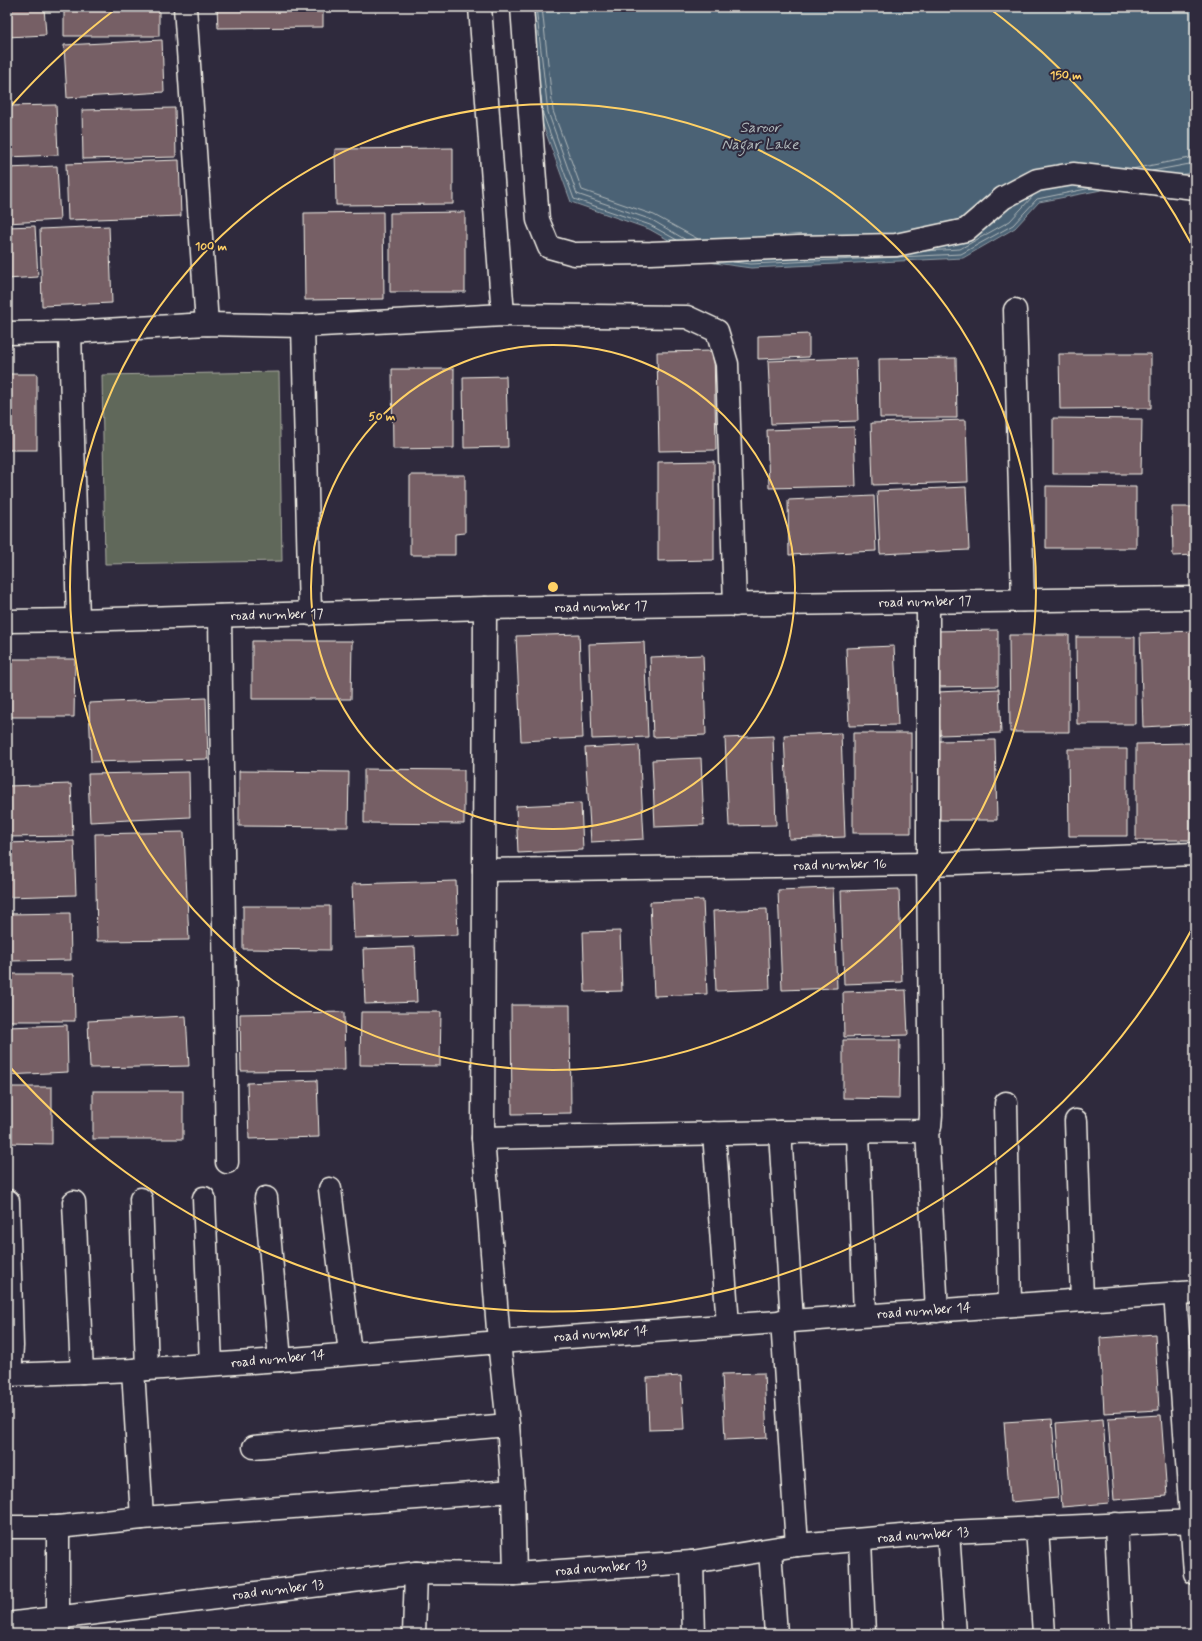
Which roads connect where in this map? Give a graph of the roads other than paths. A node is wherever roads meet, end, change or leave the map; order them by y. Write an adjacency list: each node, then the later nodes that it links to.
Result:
1 (185, 7): 7 (street)
2 (480, 7): 6 (street)
3 (522, 7): 4 (street)
4 (1195, 188)
5 (1015, 310): 12 (street)
6 (503, 315): 8 (street); 14 (street)
7 (207, 324): 8 (street); 9 (street)
8 (302, 326): 16 (street)
9 (70, 332): 10 (street); 18 (street)
10 (7, 333)
11 (1195, 598): 12 (street, road number 17)
12 (1023, 600): 13 (street, road number 17)
13 (928, 602): 14 (street, road number 17); 21 (street)
14 (735, 604): 15 (street, road number 17)
15 (484, 608): 16 (street, road number 17); 22 (street)
16 (310, 614): 17 (street, road number 17)
17 (220, 616): 18 (street, road number 17); 30 (street)
18 (78, 620): 19 (street, road number 17)
19 (7, 621)
20 (1195, 854): 21 (street, road number 16)
21 (928, 864): 22 (street, road number 16); 25 (street)
22 (484, 870): 29 (street)
23 (1006, 1103): 39 (street)
24 (1076, 1121): 38 (street)
25 (927, 1130): 28 (street); 40 (street)
26 (780, 1132): 27 (street); 28 (street); 42 (street)
27 (714, 1133): 29 (street); 43 (street)
28 (858, 1133): 41 (street)
29 (484, 1138): 44 (street)
30 (227, 1162)
31 (330, 1189): 45 (street)
32 (204, 1198): 47 (street)
33 (266, 1198): 46 (street)
34 (141, 1199): 48 (street)
35 (8, 1201): 50 (street)
36 (74, 1202): 49 (street)
37 (1185, 1293): 38 (street, road number 14); 55 (street)
38 (1082, 1300): 39 (street, road number 14)
39 (1010, 1305): 40 (street, road number 14)
40 (937, 1311): 41 (street, road number 14)
41 (865, 1315): 42 (street, road number 14)
42 (787, 1321): 43 (street, road number 14); 62 (street)
43 (728, 1326): 44 (street, road number 14)
44 (499, 1342): 45 (street, road number 14); 51 (street)
45 (350, 1353): 46 (street, road number 14)
46 (280, 1360): 47 (street, road number 14)
47 (211, 1364): 48 (street, road number 14)
48 (140, 1369): 49 (street, road number 14); 54 (street)
49 (82, 1372): 50 (street, road number 14)
50 (8, 1375)
51 (508, 1425): 52 (street); 53 (street)
52 (254, 1447)
53 (513, 1491): 54 (street); 67 (street)
54 (142, 1518): 58 (street)
55 (1193, 1521): 56 (street, road number 13); 66 (street)
56 (1116, 1524): 59 (street, road number 13); 76 (street)
57 (7, 1526): 58 (street)
58 (58, 1526): 69 (street)
59 (1037, 1528): 60 (street, road number 13); 75 (street)
60 (948, 1532): 61 (street, road number 13); 74 (street)
61 (860, 1540): 62 (street, road number 13); 73 (street)
62 (797, 1545): 63 (street, road number 13)
63 (770, 1550): 64 (street, road number 13); 72 (street)
64 (692, 1562): 67 (street, road number 13); 71 (street)
65 (416, 1573): 67 (street, road number 13); 69 (street, road number 13); 70 (street)
66 (1195, 1573)
67 (515, 1574)
68 (7, 1624): 69 (street, road number 13)
69 (58, 1625)
70 (414, 1634)
71 (694, 1634)
72 (776, 1634)
73 (864, 1634)
74 (955, 1634)
75 (1044, 1634)
76 (1121, 1634)

